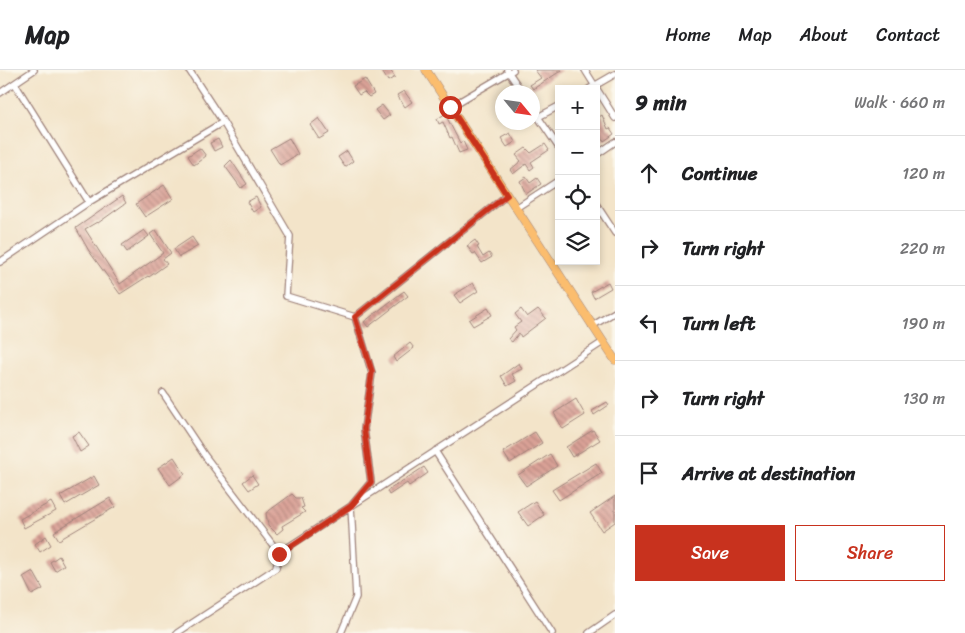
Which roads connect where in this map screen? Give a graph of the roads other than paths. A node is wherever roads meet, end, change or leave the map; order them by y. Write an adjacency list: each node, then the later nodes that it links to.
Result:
1 (33, 70): 7 (street)
2 (190, 70): 18 (street)
3 (426, 70): 13 (main road)
4 (585, 70): 9 (street)
5 (509, 71): 8 (street); 13 (street)
6 (615, 74): 10 (street)
7 (15, 84): 11 (street); 24 (street)
8 (518, 85)
9 (591, 85)
10 (596, 85)
11 (0, 93)
12 (600, 98): 16 (street)
13 (450, 107): 23 (main road)
14 (555, 108): 15 (street)
15 (540, 116)
16 (615, 118)
17 (540, 120): 19 (street)
18 (223, 122): 24 (street); 30 (street)
19 (555, 142)
20 (615, 142): 21 (street)
21 (600, 152)
22 (555, 183): 25 (street)
23 (507, 195): 25 (main road); 30 (street)
24 (89, 202): 28 (street)
25 (516, 208): 31 (main road)
26 (600, 210): 27 (street)
27 (615, 233)
28 (0, 262)
29 (615, 312): 31 (street)
30 (355, 317): 36 (street)
31 (592, 326): 32 (main road)
32 (603, 342): 33 (main road); 35 (street)
33 (615, 360)
34 (163, 393): 37 (street)
35 (435, 451): 36 (street); 41 (street)
36 (351, 506): 37 (street); 40 (street)
37 (279, 554): 39 (street)
38 (615, 615): 42 (street)
39 (178, 633)
40 (341, 633)
41 (552, 633)
42 (589, 633)

